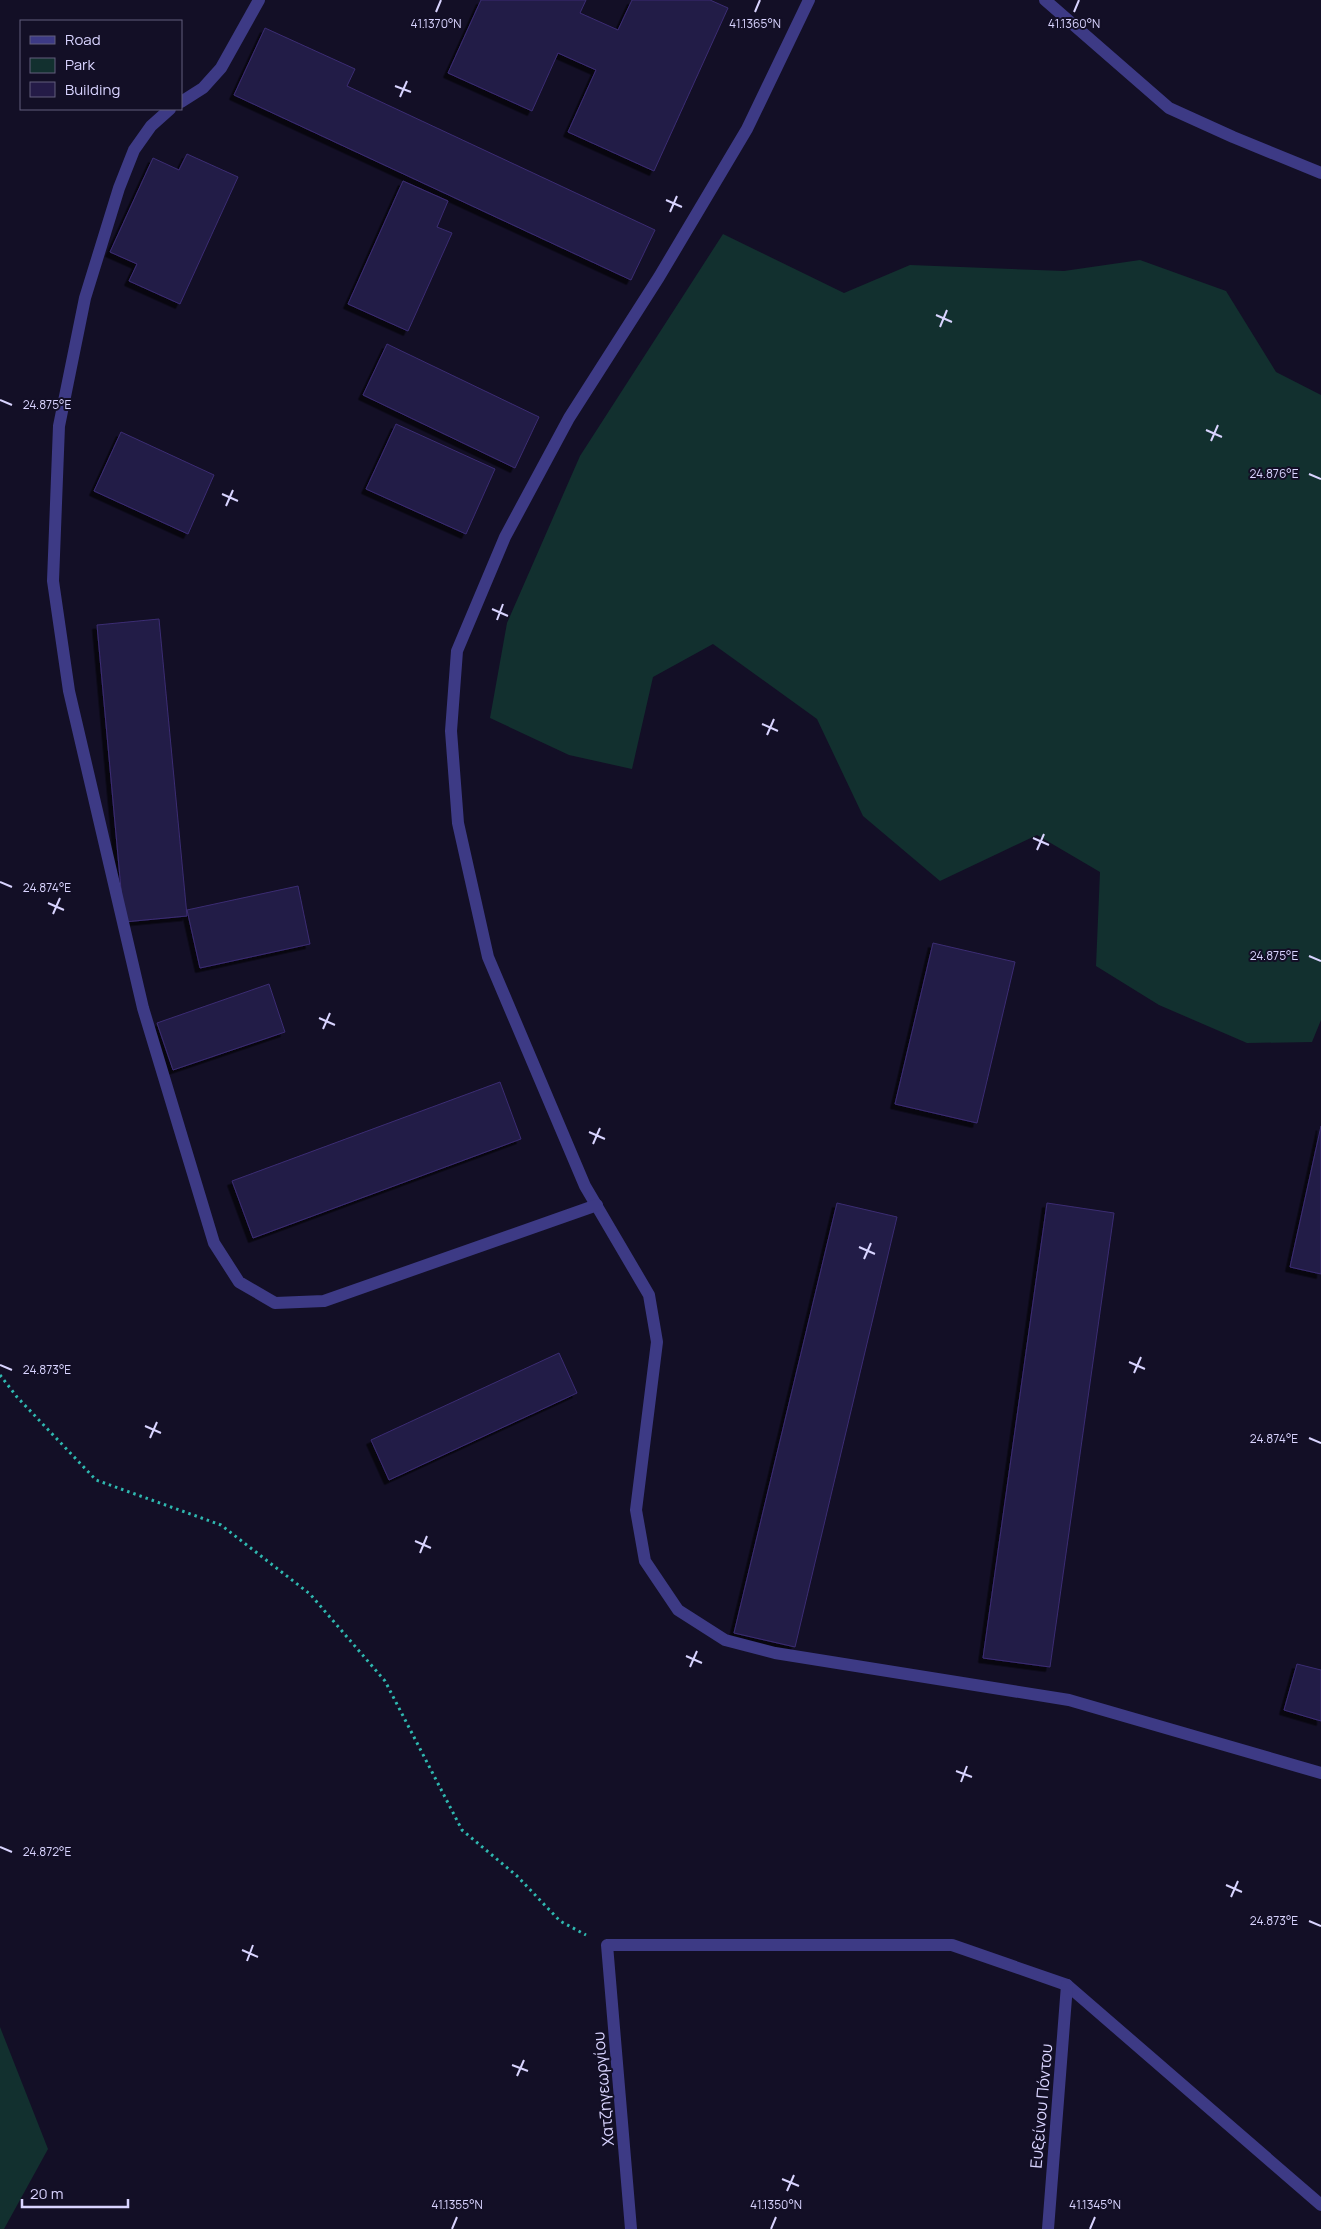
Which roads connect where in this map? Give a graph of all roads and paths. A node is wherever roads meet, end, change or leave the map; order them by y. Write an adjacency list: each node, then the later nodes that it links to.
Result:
1 (259, 0): 4 (street)
2 (809, 0): 7 (street)
3 (1044, 0): 6 (street)
4 (182, 101)
5 (169, 110): 7 (street)
6 (1321, 173)
7 (597, 1205): 9 (street)
8 (0, 1375): 10 (path)
9 (1321, 1773)
10 (607, 1946): 11 (street); 13 (street, Χατζηγεωργίου)
11 (1067, 1985): 12 (street); 14 (street, Ευξείνου Πόντου)
12 (1321, 2205)
13 (631, 2229)
14 (1048, 2229)

